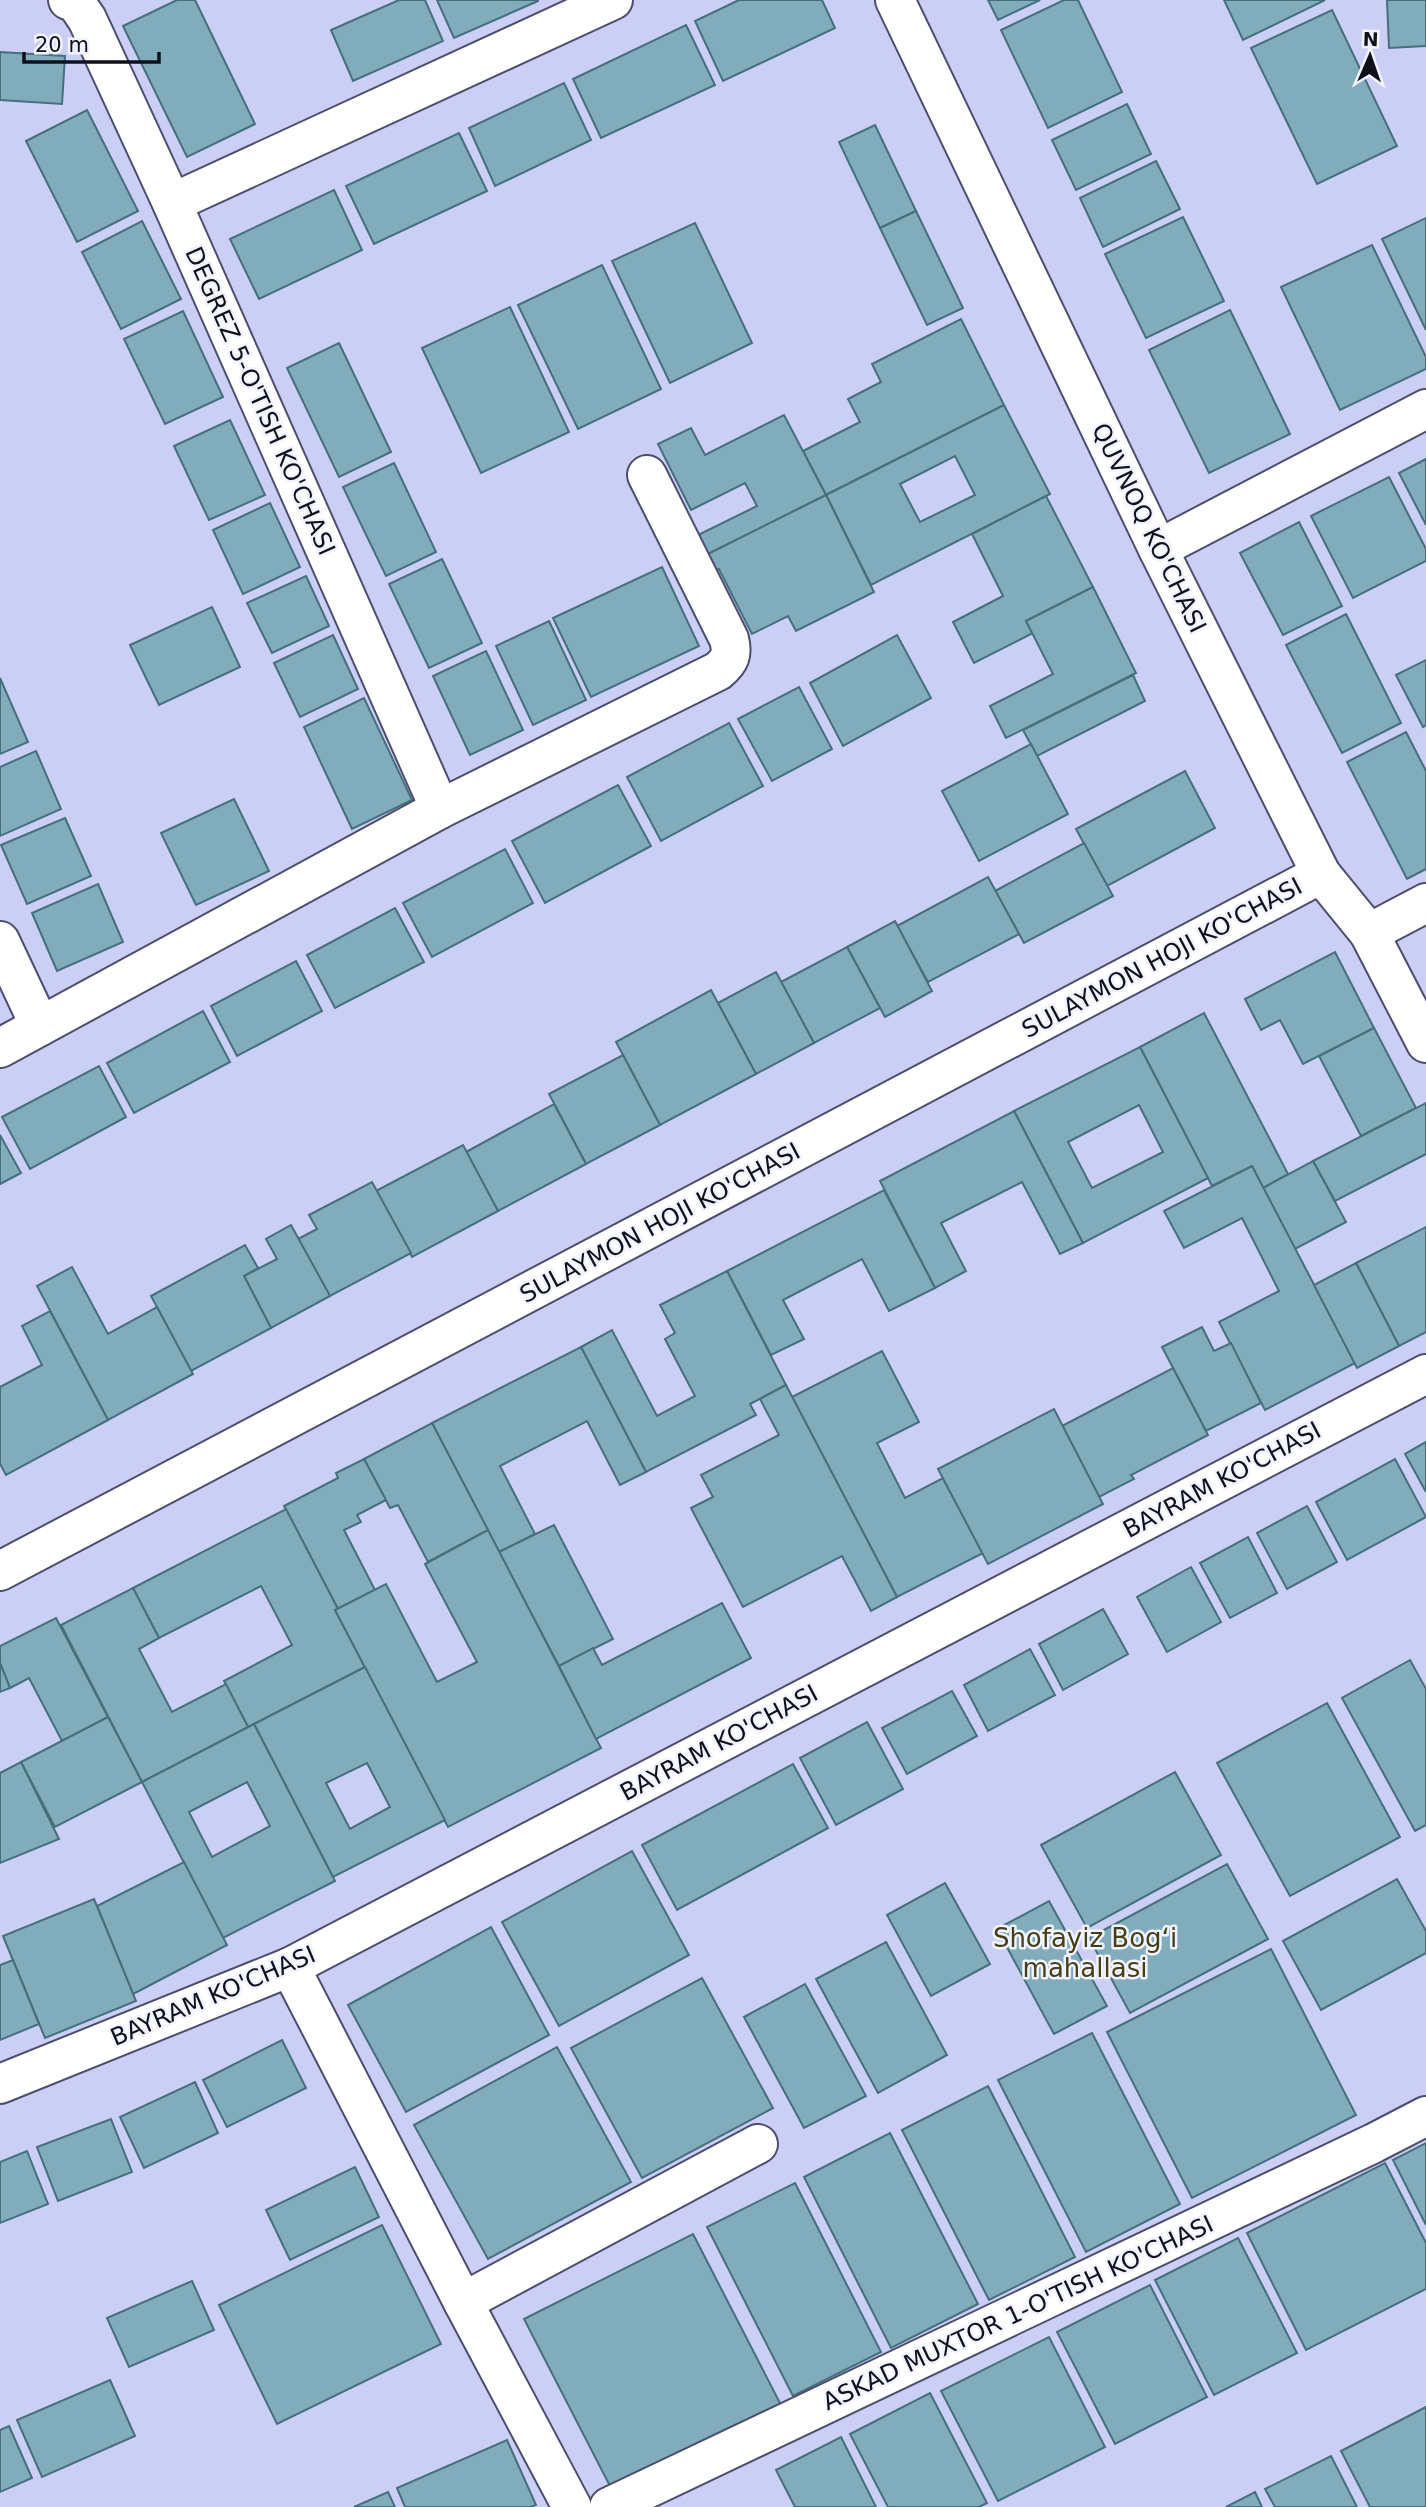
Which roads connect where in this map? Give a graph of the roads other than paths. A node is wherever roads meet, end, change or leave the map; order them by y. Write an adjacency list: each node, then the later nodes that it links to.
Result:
1 (68, 0): 4 (street, DEGREZ 5-O'TISH KO'CHASI)
2 (612, 0): 4 (street)
3 (895, 0): 7 (street, QUVNOQ KO'CHASI)
4 (173, 203): 8 (street, DEGREZ 5-O'TISH KO'CHASI)
5 (1426, 409): 7 (street)
6 (647, 475): 8 (street)
7 (1158, 549): 9 (street, QUVNOQ KO'CHASI)
8 (440, 809): 13 (street)
9 (1321, 874): 11 (street, QUVNOQ KO'CHASI); 17 (street, SULAYMON HOJI KO'CHASI)
10 (1426, 903): 11 (street)
11 (1369, 933): 14 (street, QUVNOQ KO'CHASI)
12 (0, 941): 13 (street)
13 (40, 1026): 15 (street)
14 (1426, 1043)
15 (0, 1048)
16 (1426, 1374): 18 (street, BAYRAM KO'CHASI)
17 (0, 1571)
18 (290, 1967): 19 (street, BAYRAM KO'CHASI); 22 (street)
19 (0, 2084)
20 (1426, 2116): 24 (street, ASKAD MUXTOR 1-O'TISH KO'CHASI)
21 (758, 2144): 22 (street)
22 (463, 2302): 23 (street)
23 (572, 2507)
24 (609, 2507)

